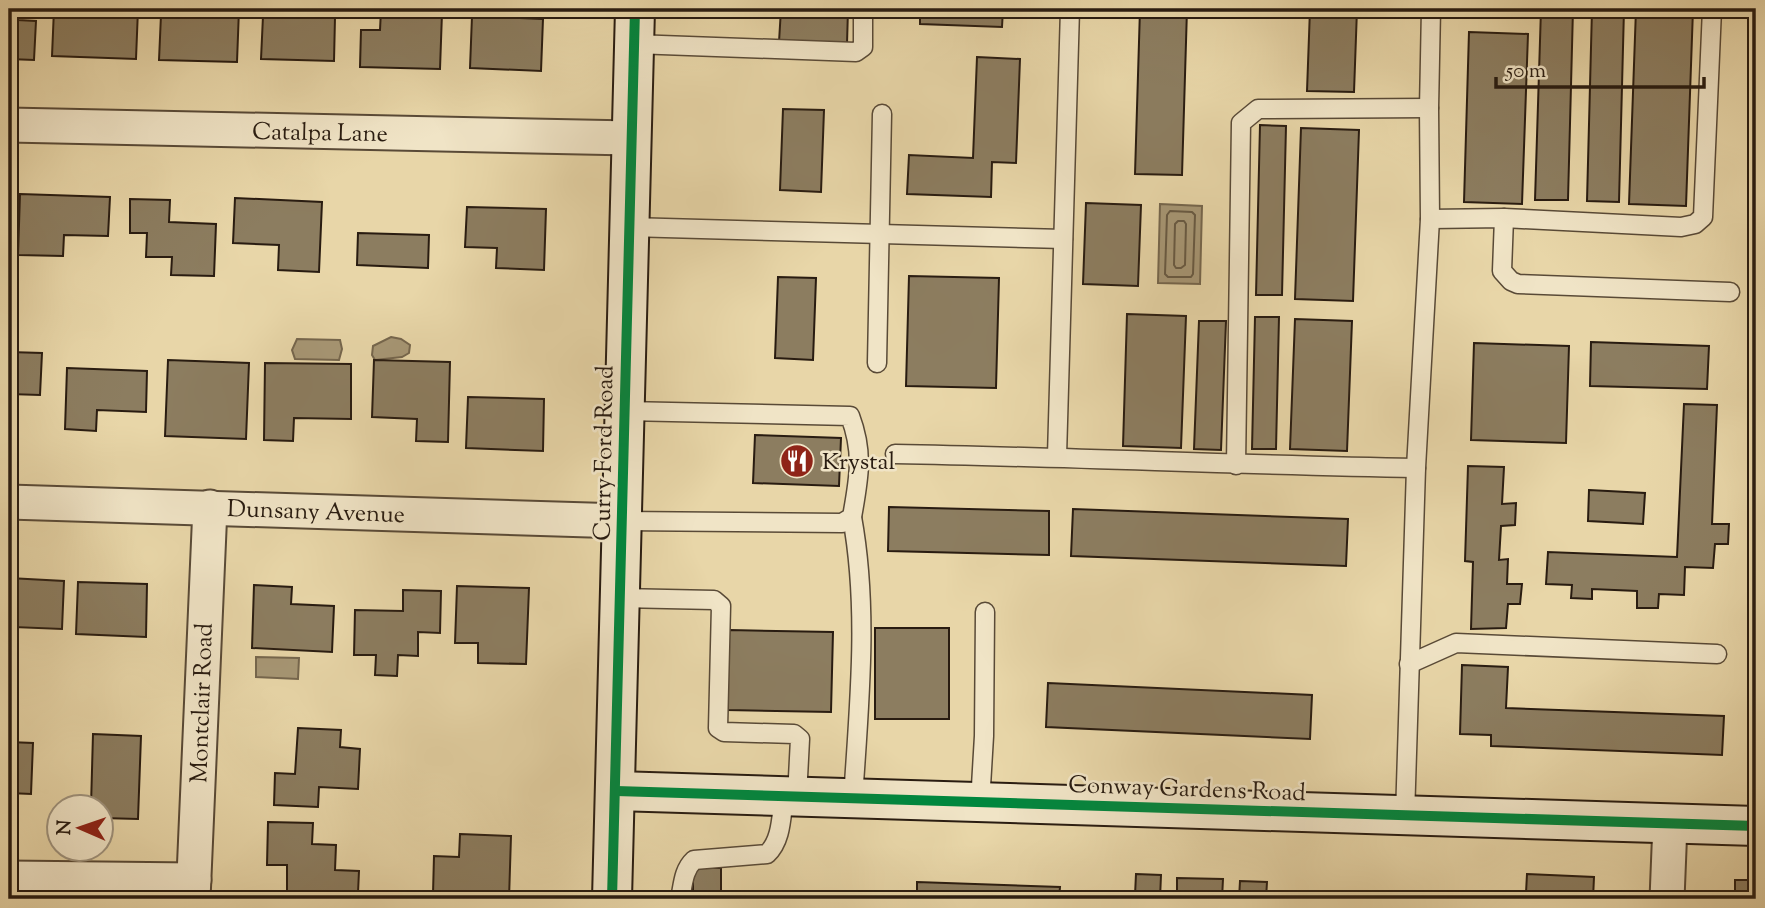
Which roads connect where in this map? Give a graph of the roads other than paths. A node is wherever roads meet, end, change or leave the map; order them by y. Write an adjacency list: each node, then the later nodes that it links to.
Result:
1 (863, 9): 5 (lane)
2 (1070, 9): 14 (lane)
3 (1431, 9): 6 (lane)
4 (1712, 9): 10 (lane)
5 (634, 26): 9 (street, Curry Ford Road)
6 (1429, 108): 11 (lane); 20 (lane)
7 (882, 114): 13 (lane)
8 (9, 125): 9 (street, Catalpa Lane)
9 (631, 138): 12 (street, Curry Ford Road)
10 (1504, 218): 11 (lane); 15 (lane)
11 (1430, 219): 21 (lane)
12 (629, 227): 13 (lane); 17 (street, Curry Ford Road)
13 (879, 234): 14 (lane); 16 (lane)
14 (1063, 239): 19 (lane)
15 (1730, 292)
16 (877, 363)
17 (625, 411): 24 (lane); 25 (street, Curry Ford Road)
18 (895, 454): 19 (lane)
19 (1057, 456): 20 (lane)
20 (1236, 465): 21 (lane)
21 (1416, 468): 29 (lane)
22 (9, 502): 23 (street, Dunsany Avenue)
23 (210, 507): 25 (street, Dunsany Avenue); 38 (street, Montclair Road)
24 (852, 517): 25 (lane); 32 (lane)
25 (622, 521): 26 (street, Curry Ford Road)
26 (620, 598): 30 (street, Curry Ford Road); 31 (lane)
27 (985, 612): 33 (lane)
28 (1717, 654): 29 (lane)
29 (1409, 664): 34 (lane)
30 (615, 791): 31 (street, Conway Gardens Road); 39 (street, Curry Ford Road)
31 (790, 797): 32 (street, Conway Gardens Road); 40 (lane)
32 (853, 799): 33 (street, Conway Gardens Road)
33 (980, 803): 34 (street, Conway Gardens Road)
34 (1405, 816): 35 (street, Conway Gardens Road)
35 (1670, 824): 36 (street, Conway Gardens Road); 41 (street)
36 (1756, 826)
37 (9, 878): 38 (street)
38 (193, 890)
39 (612, 899)
40 (680, 899)
41 (1667, 899)

